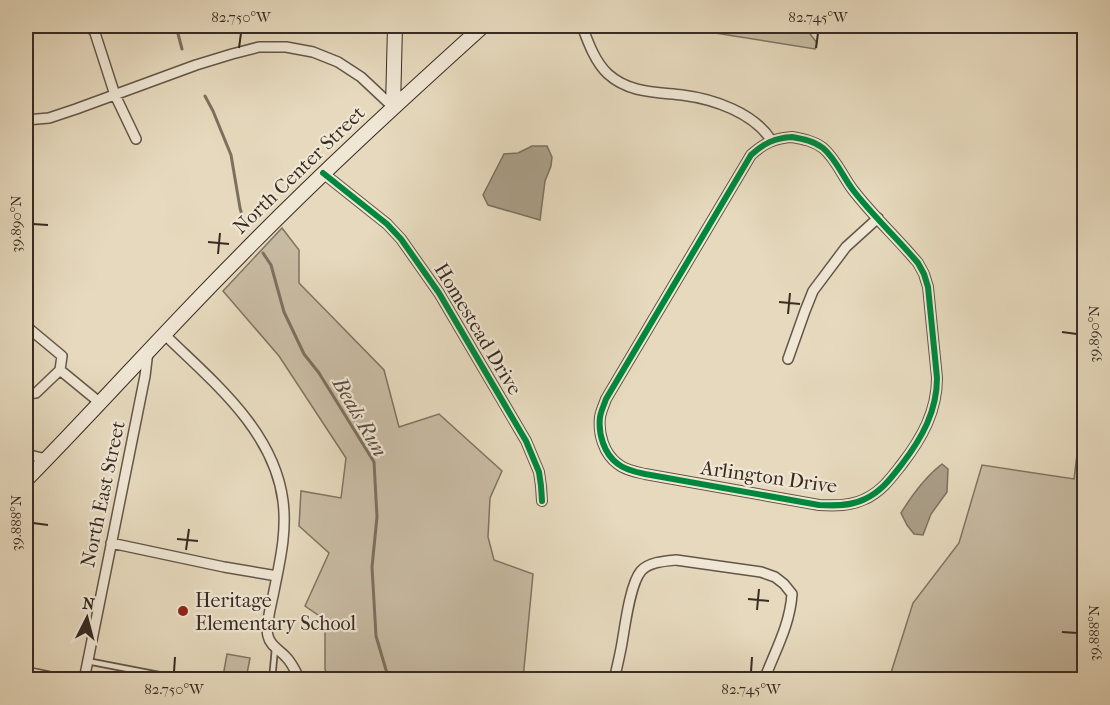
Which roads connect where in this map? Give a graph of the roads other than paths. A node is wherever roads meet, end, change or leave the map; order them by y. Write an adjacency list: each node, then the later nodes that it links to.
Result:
1 (90, 26): 5 (street)
2 (394, 26): 6 (main road)
3 (483, 26): 6 (main road, North Center Street)
4 (582, 26): 9 (street)
5 (115, 95): 6 (street); 7 (street); 8 (street)
6 (393, 106): 10 (main road, North Center Street)
7 (26, 120)
8 (136, 139)
9 (771, 140): 11 (street, Arlington Drive); 11 (street, Arlington Drive)
10 (323, 173): 13 (main road, North Center Street); 22 (street, Homestead Drive)
11 (878, 219): 15 (street)
12 (26, 326): 16 (street)
13 (164, 334): 14 (main road, North Center Street); 24 (street)
14 (148, 351): 18 (main road, North Center Street); 23 (street, North East Street)
15 (788, 358)
16 (60, 370): 17 (street); 18 (street)
17 (26, 394)
18 (99, 402): 20 (main road, North Center Street)
19 (26, 454): 20 (street)
20 (46, 459): 21 (main road, North Center Street)
21 (26, 480)
22 (542, 501)
23 (111, 543): 24 (street); 26 (street, North East Street)
24 (277, 576): 25 (street)
25 (275, 648): 32 (lane); 33 (street)
26 (87, 661): 28 (lane); 30 (street, North East Street)
27 (26, 672): 29 (street)
28 (154, 677): 31 (lane)
29 (65, 680)
30 (84, 680)
31 (185, 680)
32 (272, 680)
33 (300, 680)
34 (614, 680): 35 (street)
35 (764, 680)

